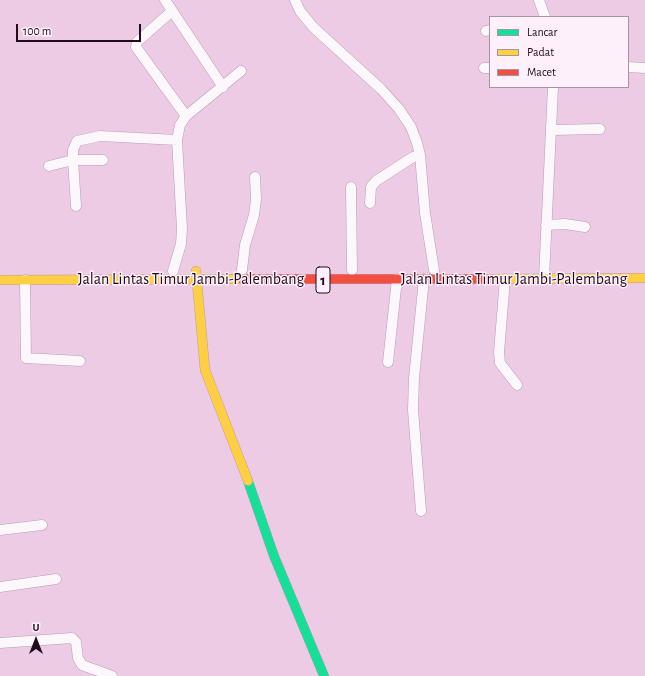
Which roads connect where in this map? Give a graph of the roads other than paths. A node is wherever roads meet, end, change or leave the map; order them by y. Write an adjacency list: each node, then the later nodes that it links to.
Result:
1 (165, 0): 4 (street)
2 (294, 0): 15 (street)
3 (539, 0): 5 (street)
4 (172, 11): 9 (street); 11 (street)
5 (542, 16)
6 (629, 67): 7 (street)
7 (645, 68)
8 (241, 71): 9 (street)
9 (223, 87): 11 (street)
10 (553, 88): 13 (street)
11 (186, 116): 14 (street)
12 (600, 129): 13 (street)
13 (552, 130): 23 (street)
14 (177, 140): 16 (street); 31 (street)
15 (420, 155): 21 (street); 29 (street)
16 (73, 160): 17 (street); 18 (street); 22 (street)
17 (104, 160)
18 (49, 166)
19 (255, 177): 27 (street)
20 (351, 187): 28 (street)
21 (370, 203)
22 (76, 206)
23 (546, 225): 24 (street); 32 (street)
24 (585, 227)
25 (645, 268): 26 (main road, Jalan Lintas Timur Jambi-Palembang)
26 (583, 269)
27 (242, 270): 28 (main road, Jalan Lintas Timur Jambi-Palembang / 1); 33 (main road, Jalan Lintas Timur Jambi-Palembang / 1)
28 (352, 270): 29 (main road, Jalan Lintas Timur Jambi-Palembang / 1)
29 (434, 270): 32 (main road, Jalan Lintas Timur Jambi-Palembang / 1)
30 (0, 271): 31 (main road, Jalan Lintas Timur Jambi-Palembang / 1)
31 (173, 271): 33 (main road, Jalan Lintas Timur Jambi-Palembang / 1)
32 (547, 272): 34 (main road, Jalan Lintas Timur Jambi-Palembang / 1); 37 (main road, Jalan Lintas Timur Jambi-Palembang / 1)
33 (196, 275): 35 (main road, Jalan Lintas Timur Jambi-Palembang / 1); 39 (main road, Jalan Lintas Timur Jambi-Palembang / 1); 50 (main road)
34 (645, 278)
35 (397, 279): 36 (main road, Jalan Lintas Timur Jambi-Palembang / 1); 41 (street)
36 (424, 279): 37 (main road, Jalan Lintas Timur Jambi-Palembang / 1); 43 (street)
37 (505, 279): 42 (street)
38 (0, 280): 39 (main road, Jalan Lintas Timur Jambi-Palembang / 1)
39 (24, 280): 40 (street)
40 (80, 361)
41 (388, 362)
42 (518, 385)
43 (421, 511)
44 (42, 525): 45 (street)
45 (0, 530)
46 (56, 578): 47 (street)
47 (0, 587)
48 (0, 643): 49 (street)
49 (112, 676)
50 (324, 676)

